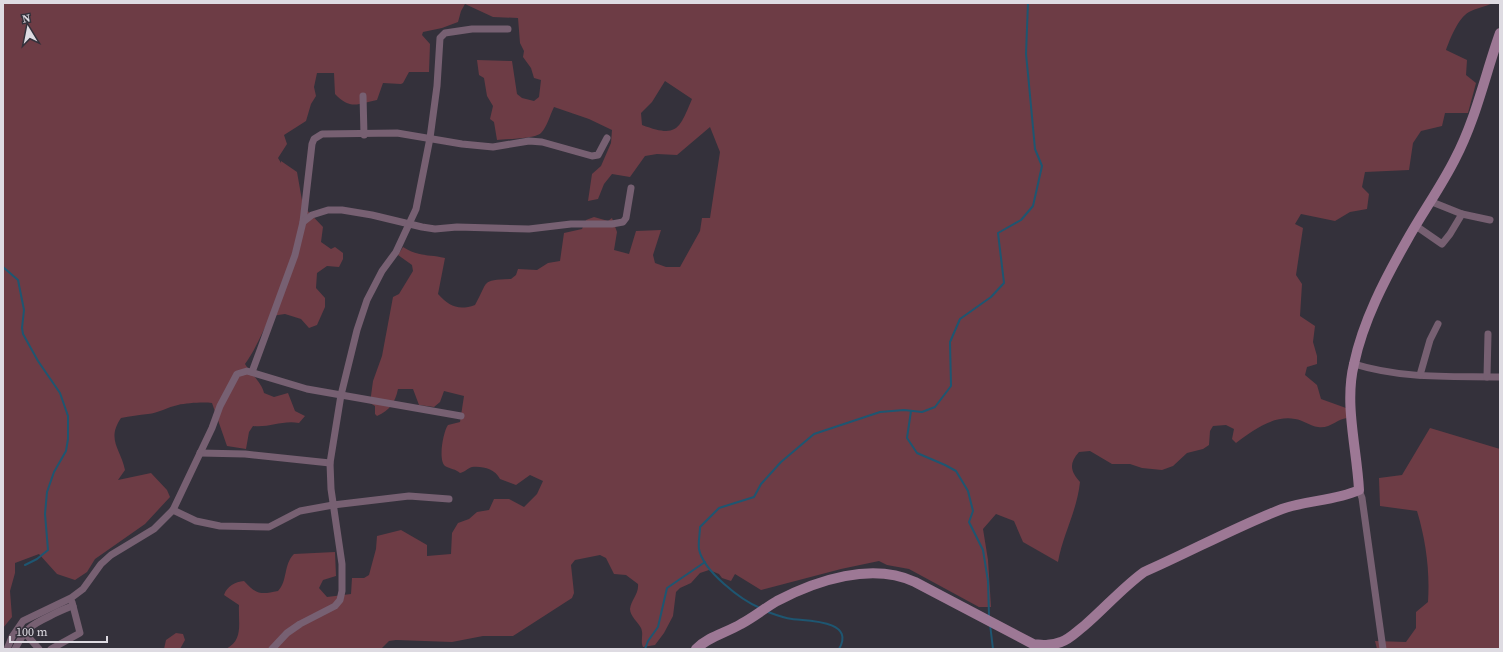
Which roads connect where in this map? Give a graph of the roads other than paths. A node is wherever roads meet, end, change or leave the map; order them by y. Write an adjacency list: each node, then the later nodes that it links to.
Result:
1 (508, 29): 5 (street)
2 (1500, 33): 8 (main road)
3 (363, 96): 4 (street)
4 (364, 135): 5 (street); 11 (street)
5 (430, 138): 6 (street); 12 (street)
6 (607, 138)
7 (631, 188): 12 (street)
8 (1432, 202): 9 (street); 13 (main road)
9 (1462, 214): 10 (street); 13 (street)
10 (1490, 220)
11 (303, 222): 12 (street); 17 (street)
12 (409, 224): 21 (street)
13 (1416, 226): 16 (main road)
14 (1438, 324): 18 (street)
15 (1488, 334): 19 (street)
16 (1354, 364): 18 (street); 25 (main road)
17 (252, 372): 21 (street); 23 (street)
18 (1420, 375): 19 (street)
19 (1487, 377): 20 (street)
20 (1500, 377)
21 (341, 394): 22 (street); 24 (street)
22 (461, 416)
23 (200, 453): 24 (street); 28 (street)
24 (330, 462): 27 (street)
25 (1359, 490): 37 (main road); 38 (street)
26 (449, 499): 27 (street)
27 (333, 505): 28 (street); 36 (street)
28 (173, 510): 29 (street)
29 (71, 598): 30 (street); 32 (street)
30 (73, 606): 31 (street); 35 (street)
31 (24, 632): 33 (street); 34 (street)
32 (6, 649)
33 (15, 649)
34 (39, 649)
35 (51, 649)
36 (272, 649)
37 (696, 649)
38 (1382, 649)

